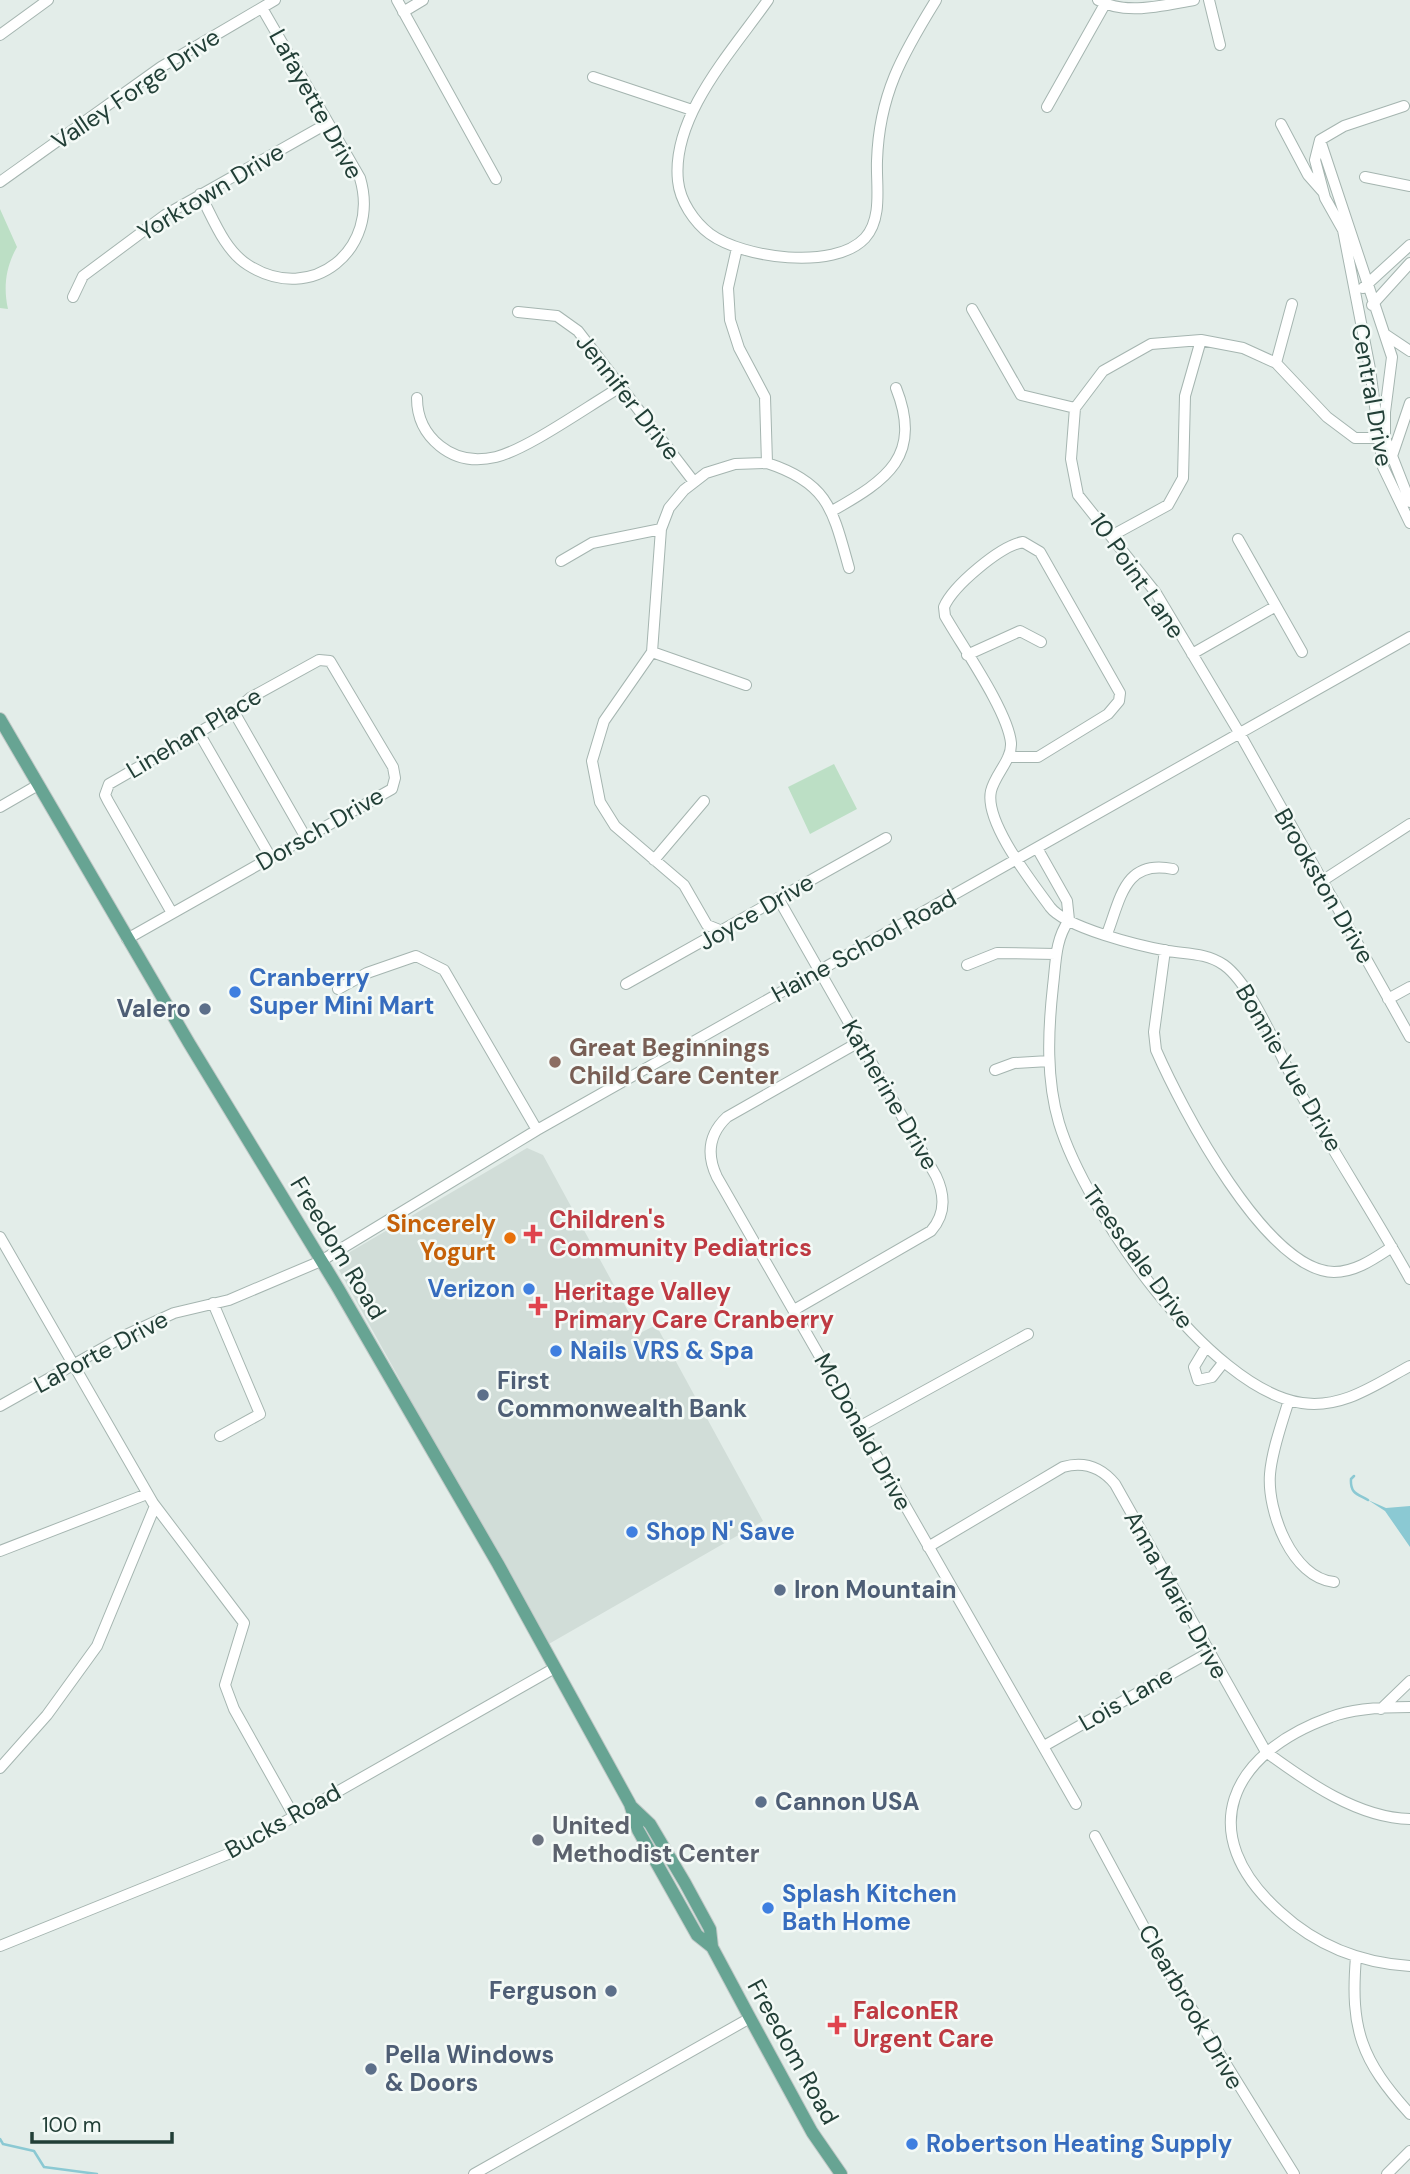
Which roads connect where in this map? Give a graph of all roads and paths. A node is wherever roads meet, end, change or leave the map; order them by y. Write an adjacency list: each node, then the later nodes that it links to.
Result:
1 (48, 0): 12 (street)
2 (275, 0): 10 (street, Valley Forge Drive)
3 (397, 0): 11 (street)
4 (424, 0): 11 (street)
5 (768, 0): 17 (street)
6 (936, 0): 29 (street)
7 (1194, 0): 9 (street)
8 (1209, 0): 13 (street)
9 (1101, 2): 16 (street)
10 (261, 8): 18 (street, Lafayette Drive); 23 (street, Valley Forge Drive)
11 (403, 12): 22 (street)
12 (0, 35)
13 (1220, 45)
14 (593, 77): 17 (street)
15 (1404, 106): 20 (street)
16 (1047, 107)
17 (692, 110): 29 (street)
18 (328, 123): 26 (street, Yorktown Drive); 26 (street, Lafayette Drive)
19 (1281, 124): 25 (street, Central Drive)
20 (1320, 140): 25 (street, Central Drive); 27 (street, Central Drive)
21 (1364, 177): 24 (street)
22 (496, 179)
23 (0, 182)
24 (1410, 186)
25 (1323, 191): 27 (street); 34 (street, Central Drive)
26 (200, 194): 32 (street, Yorktown Drive)
27 (1340, 198): 31 (street, Central Drive)
28 (1410, 245): 31 (street, Central Drive)
29 (737, 248): 50 (street)
30 (1410, 263): 35 (street, Central Drive)
31 (1366, 284): 34 (street, Central Drive); 35 (street, Central Drive)
32 (73, 297)
33 (1292, 304): 42 (street)
34 (1356, 304): 40 (street, Central Drive)
35 (1372, 305): 38 (street, Central Drive)
36 (972, 309): 47 (street)
37 (518, 312): 43 (street, Jennifer Drive)
38 (1383, 330): 40 (street); 41 (street, Central Drive); 48 (street, Central Drive)
39 (1201, 340): 42 (street); 47 (street); 56 (street)
40 (1365, 345): 48 (street, Central Drive)
41 (1410, 351)
42 (1276, 363): 48 (street)
43 (620, 388): 45 (street); 51 (street, Jennifer Drive)
44 (896, 388): 53 (street)
45 (417, 398)
46 (1410, 403): 49 (street, Central Drive)
47 (1075, 408): 56 (street, 10 Point Lane)
48 (1382, 438): 49 (street, Central Drive); 54 (street, Central Drive)
49 (1391, 459): 52 (street, Central Drive)
50 (767, 463): 51 (street); 53 (street)
51 (694, 482): 55 (street)
52 (1410, 502)
53 (832, 511): 59 (street)
54 (1410, 523)
55 (661, 530): 58 (street); 63 (street)
56 (1113, 535): 65 (street, 10 Point Lane)
57 (1238, 539): 60 (street)
58 (561, 561)
59 (849, 568)
60 (1276, 607): 64 (street); 65 (street)
61 (1410, 637): 72 (street, Haine School Road)
62 (1041, 642): 66 (street)
63 (652, 652): 68 (street); 82 (street)
64 (1302, 652)
65 (1192, 654): 72 (street, 10 Point Lane)
66 (967, 655): 73 (street); 73 (street)
67 (334, 666): 69 (street, Linehan Place); 78 (street, Dorsch Drive)
68 (746, 685)
69 (234, 712): 71 (street, Linehan Place); 78 (street)
70 (0, 719): 74 (main road, Freedom Road)
71 (198, 733): 81 (street); 87 (street, Linehan Place)
72 (1240, 734): 80 (street, Haine School Road); 85 (street, Brookston Drive)
73 (1008, 757): 83 (street, Bonnie Vue Drive)
74 (38, 786): 76 (street); 91 (main road, Freedom Road)
75 (704, 801): 82 (street)
76 (0, 807)
77 (1410, 824): 85 (street)
78 (306, 838): 81 (street, Dorsch Drive)
79 (886, 838): 86 (street, Joyce Drive)
80 (1037, 848): 83 (street, Haine School Road); 88 (street)
81 (271, 859): 87 (street, Dorsch Drive)
82 (654, 860): 89 (street)
83 (1017, 860): 88 (street, Bonnie Vue Drive); 95 (street, Haine School Road)
84 (1173, 869): 90 (street)
85 (1322, 881): 99 (street, Brookston Drive)
86 (778, 898): 89 (street, Joyce Drive); 95 (street, Katherine Drive)
87 (172, 913): 91 (street, Dorsch Drive)
88 (1069, 920): 90 (street, Bonnie Vue Drive); 93 (street, Treesdale Drive)
89 (722, 931): 96 (street, Joyce Drive)
90 (1107, 934): 92 (street, Bonnie Vue Drive)
91 (128, 939): 107 (main road, Freedom Road)
92 (1165, 950): 106 (street, Bonnie Vue Drive); 106 (street)
93 (1056, 954): 94 (street); 102 (street, Treesdale Drive)
94 (967, 965)
95 (820, 972): 101 (street, Katherine Drive); 104 (street, Haine School Road)
96 (626, 985)
97 (1410, 987): 99 (street)
98 (338, 989): 104 (street)
99 (1388, 999): 100 (street, Brookston Drive)
100 (1410, 1037)
101 (859, 1042): 110 (street, McDonald Drive); 110 (street, Katherine Drive)
102 (1049, 1061): 103 (street); 112 (street, Treesdale Drive)
103 (995, 1070)
104 (537, 1130): 107 (street, Haine School Road)
105 (0, 1237): 114 (street)
106 (1392, 1247): 108 (street, Bonnie Vue Drive)
107 (321, 1261): 109 (street, LaPorte Drive); 126 (main road, Freedom Road)
108 (1410, 1279)
109 (213, 1303): 114 (street, LaPorte Drive); 119 (street)
110 (794, 1310): 118 (street, McDonald Drive)
111 (1028, 1334): 118 (street)
112 (1206, 1347): 113 (street, Treesdale Drive); 113 (street, Treesdale Drive)
113 (1223, 1363): 116 (street, Treesdale Drive)
114 (73, 1365): 117 (street, LaPorte Drive); 120 (street)
115 (1410, 1366): 116 (street, Treesdale Drive)
116 (1289, 1400): 124 (street)
117 (0, 1406)
118 (859, 1427): 122 (street, McDonald Drive)
119 (220, 1436)
120 (147, 1494): 121 (street); 123 (street)
121 (155, 1506): 132 (street); 134 (street)
122 (928, 1546): 125 (street, Anna Marie Drive); 130 (street, McDonald Drive)
123 (0, 1551)
124 (1334, 1582)
125 (1208, 1653): 130 (street, Lois Lane); 131 (street, Anna Marie Drive)
126 (553, 1669): 134 (street, Bucks Road); 140 (main road, Freedom Road)
127 (1410, 1681): 129 (street)
128 (1410, 1707): 129 (street)
129 (1381, 1709): 131 (street)
130 (1044, 1746): 133 (street, McDonald Drive)
131 (1266, 1752): 135 (street, Anna Marie Drive); 138 (street)
132 (0, 1768)
133 (1076, 1804)
134 (294, 1816): 137 (street, Bucks Road)
135 (1410, 1819)
136 (1095, 1836): 145 (street, Clearbrook Drive)
137 (0, 1946)
138 (1356, 1957): 139 (street); 141 (street)
139 (1410, 1966)
140 (750, 2018): 143 (street); 144 (main road, Freedom Road)
141 (1410, 2114)
142 (1410, 2151): 146 (street)
143 (474, 2174)
144 (841, 2174)
145 (1294, 2174)
146 (1387, 2174)

